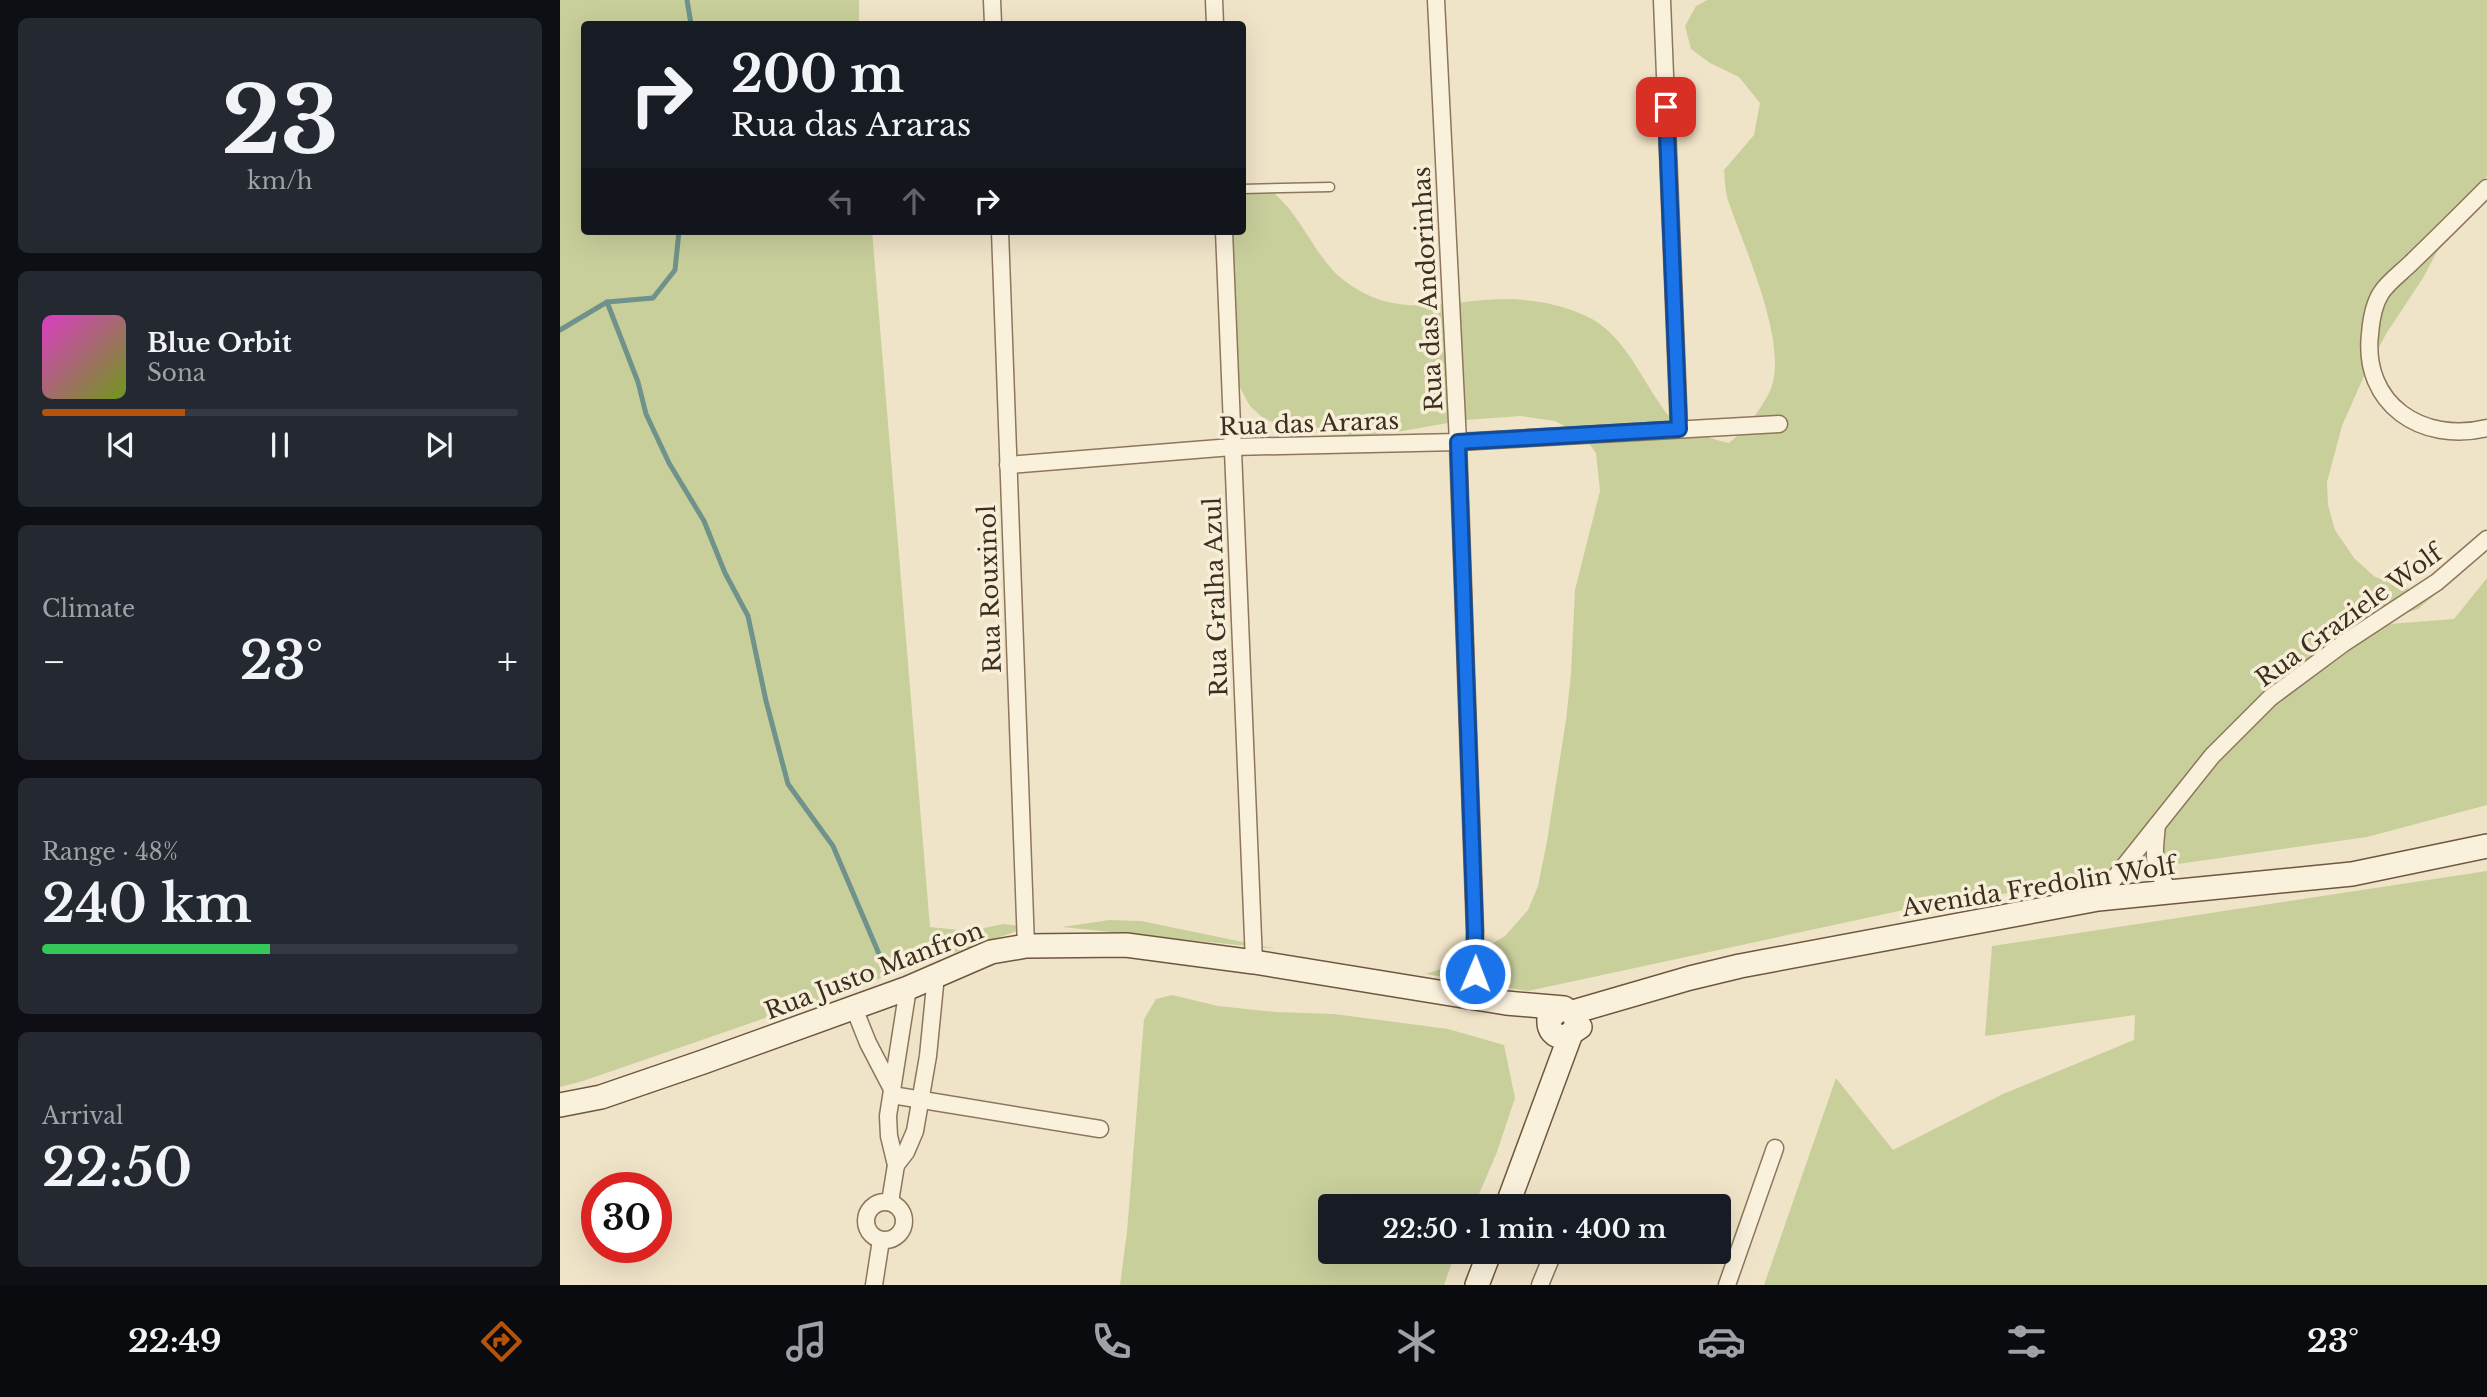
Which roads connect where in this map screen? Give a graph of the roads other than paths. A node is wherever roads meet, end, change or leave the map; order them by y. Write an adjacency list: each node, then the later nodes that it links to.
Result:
1 (992, 0): 5 (street)
2 (1214, 0): 6 (street)
3 (1436, 0): 15 (street, Rua das Andorinhas)
4 (1662, 0): 14 (street)
5 (993, 21)
6 (1215, 21)
7 (1330, 187): 9 (lane)
8 (2487, 188): 13 (street)
9 (1246, 189)
10 (1000, 235): 17 (street, Rua Rouxinol)
11 (1224, 235): 16 (street, Rua Gralha Azul)
12 (1779, 424): 14 (street, Rua das Araras)
13 (2487, 428)
14 (1679, 429): 15 (street, Rua das Araras)
15 (1458, 442): 16 (street, Rua das Araras); 27 (street, Rua das Andorinhas)
16 (1233, 447): 17 (street, Rua das Araras); 24 (street, Rua Gralha Azul)
17 (1008, 465): 23 (street, Rua Rouxinol)
18 (2487, 540): 19 (street, Rua Graziele Wolf)
19 (2157, 825): 21 (street); 22 (street, Rua Graziele Wolf)
20 (2487, 846): 21 (main road, Avenida Fredolin Wolf)
21 (2170, 891): 22 (main road, Avenida Fredolin Wolf)
22 (2098, 900): 29 (main road, Avenida Fredolin Wolf)
23 (1026, 946): 24 (main road, Rua Justo Manfron); 25 (main road, Rua Justo Manfron)
24 (1254, 962): 27 (main road, Rua Justo Manfron)
25 (936, 975): 26 (main road, Rua Justo Manfron); 31 (street)
26 (908, 988): 28 (main road, Rua Justo Manfron); 30 (street)
27 (1474, 996): 29 (main road, Rua Justo Manfron)
28 (854, 1008): 30 (street); 32 (main road, Rua Justo Manfron)
29 (1563, 1024): 36 (main road)
30 (892, 1092): 31 (street); 35 (street)
31 (921, 1100): 33 (street); 35 (street)
32 (560, 1105)
33 (1100, 1129)
34 (1775, 1148): 44 (street)
35 (896, 1165): 37 (street)
36 (1511, 1194)
37 (890, 1202): 38 (street); 38 (street)
38 (881, 1240): 41 (street)
39 (1485, 1264): 42 (main road)
40 (1549, 1264): 43 (street)
41 (874, 1285)
42 (1477, 1285)
43 (1540, 1285)
44 (1727, 1285)

